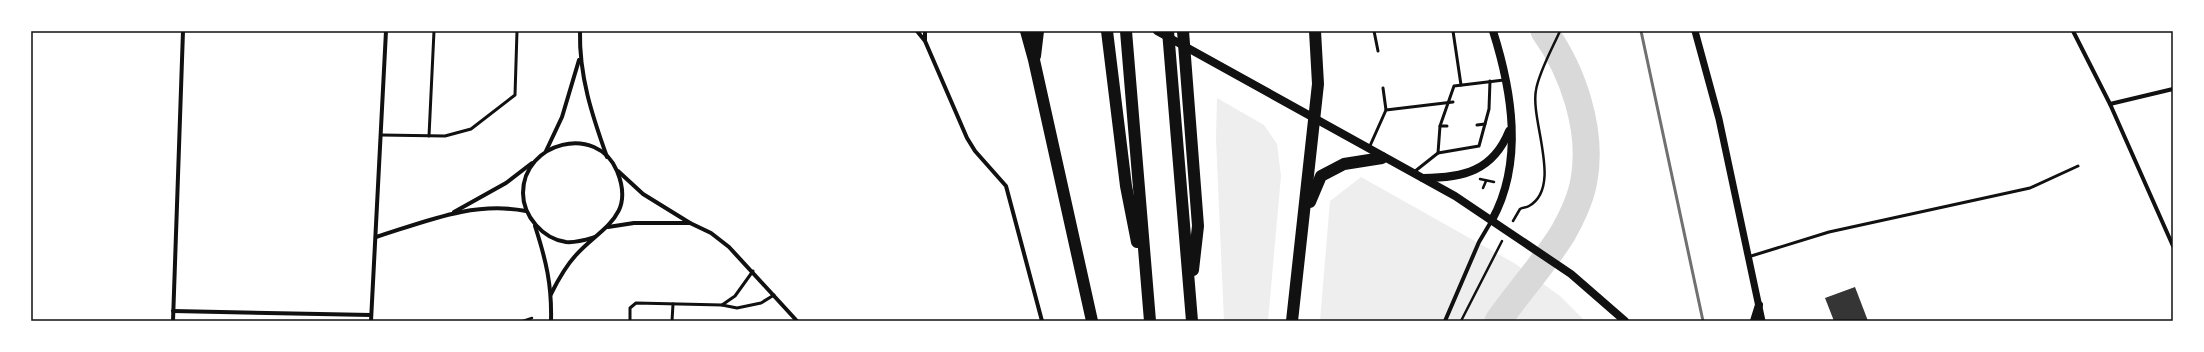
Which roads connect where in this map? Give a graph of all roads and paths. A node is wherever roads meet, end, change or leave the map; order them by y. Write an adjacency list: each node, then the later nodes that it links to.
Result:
1 (183, 31): 80 (street)
2 (386, 31): 43 (street)
3 (434, 31): 44 (lane)
4 (517, 31): 44 (lane)
5 (580, 31): 24 (street)
6 (917, 31): 22 (street)
7 (925, 31): 22 (street)
8 (1026, 31): 25 (highway)
9 (1038, 31): 25 (highway)
10 (1107, 31): 75 (highway)
11 (1126, 31): 75 (highway)
12 (1157, 31): 37 (main road)
13 (1168, 31): 76 (highway)
14 (1183, 31): 76 (highway)
15 (1315, 31): 37 (highway)
16 (1374, 31): 23 (lane)
17 (1454, 31): 28 (lane)
18 (1493, 31): 26 (main road)
19 (1560, 31): 59 (path)
20 (1695, 31): 71 (street)
21 (2073, 31): 35 (street)
22 (925, 41): 90 (street)
23 (1378, 51)
24 (580, 58): 46 (street); 48 (street)
25 (1034, 60): 91 (highway)
26 (1506, 80): 27 (lane); 42 (main road)
27 (1490, 82): 28 (lane); 31 (lane)
28 (1461, 85): 34 (lane)
29 (1383, 88): 36 (lane)
30 (2173, 88): 35 (street)
31 (1490, 100): 32 (lane); 38 (lane)
32 (1485, 101)
33 (1453, 102): 34 (lane)
34 (1448, 103): 36 (lane); 40 (lane)
35 (2110, 104): 69 (street)
36 (1386, 110): 45 (lane)
37 (1316, 117): 45 (main road); 61 (highway)
38 (1485, 124): 39 (lane); 47 (lane)
39 (1477, 125)
40 (1440, 126): 41 (lane); 47 (lane)
41 (1447, 126)
42 (1511, 127): 55 (main road); 63 (main road)
43 (381, 135): 44 (lane); 67 (street)
44 (429, 136)
45 (1368, 149): 49 (main road)
46 (546, 151): 48 (street); 50 (street)
47 (1438, 153): 53 (lane)
48 (607, 157): 52 (street)
49 (1382, 158): 53 (main road); 61 (highway)
50 (533, 162): 60 (street); 62 (street)
51 (2078, 166): 71 (lane)
52 (616, 170): 64 (street); 66 (street)
53 (1413, 173): 55 (main road)
54 (1476, 177): 56 (path)
55 (1423, 178): 63 (main road)
56 (1486, 181): 57 (path); 58 (path)
57 (1495, 182)
58 (1483, 188)
59 (1520, 209)
60 (526, 211): 62 (street); 65 (street)
61 (1305, 212): 94 (highway)
62 (451, 214): 67 (street)
63 (1492, 220): 95 (street); 97 (main road)
64 (690, 223): 66 (street); 72 (street)
65 (535, 225): 68 (street); 73 (street)
66 (608, 227): 68 (street)
67 (376, 236): 81 (street)
68 (595, 237): 73 (street)
69 (2173, 246)
70 (1496, 252): 96 (path)
71 (1748, 256): 79 (street)
72 (753, 271): 74 (street); 78 (lane)
73 (552, 294): 86 (street)
74 (774, 296): 78 (lane); 89 (street)
75 (1148, 298): 92 (highway)
76 (1190, 299): 93 (highway)
77 (673, 304): 78 (lane); 87 (lane); 88 (lane)
78 (722, 305)
79 (1759, 305): 98 (main road); 99 (street)
80 (173, 311): 81 (street); 83 (street)
81 (371, 315): 84 (street)
82 (532, 318): 85 (path)
83 (173, 321)
84 (371, 321)
85 (523, 321)
86 (551, 321)
87 (630, 321)
88 (672, 321)
89 (797, 321)
90 (1042, 321)
91 (1092, 321)
92 (1150, 321)
93 (1192, 321)
94 (1292, 321)
95 (1445, 321)
96 (1461, 321)
97 (1625, 321)
98 (1754, 321)
99 (1762, 321)

